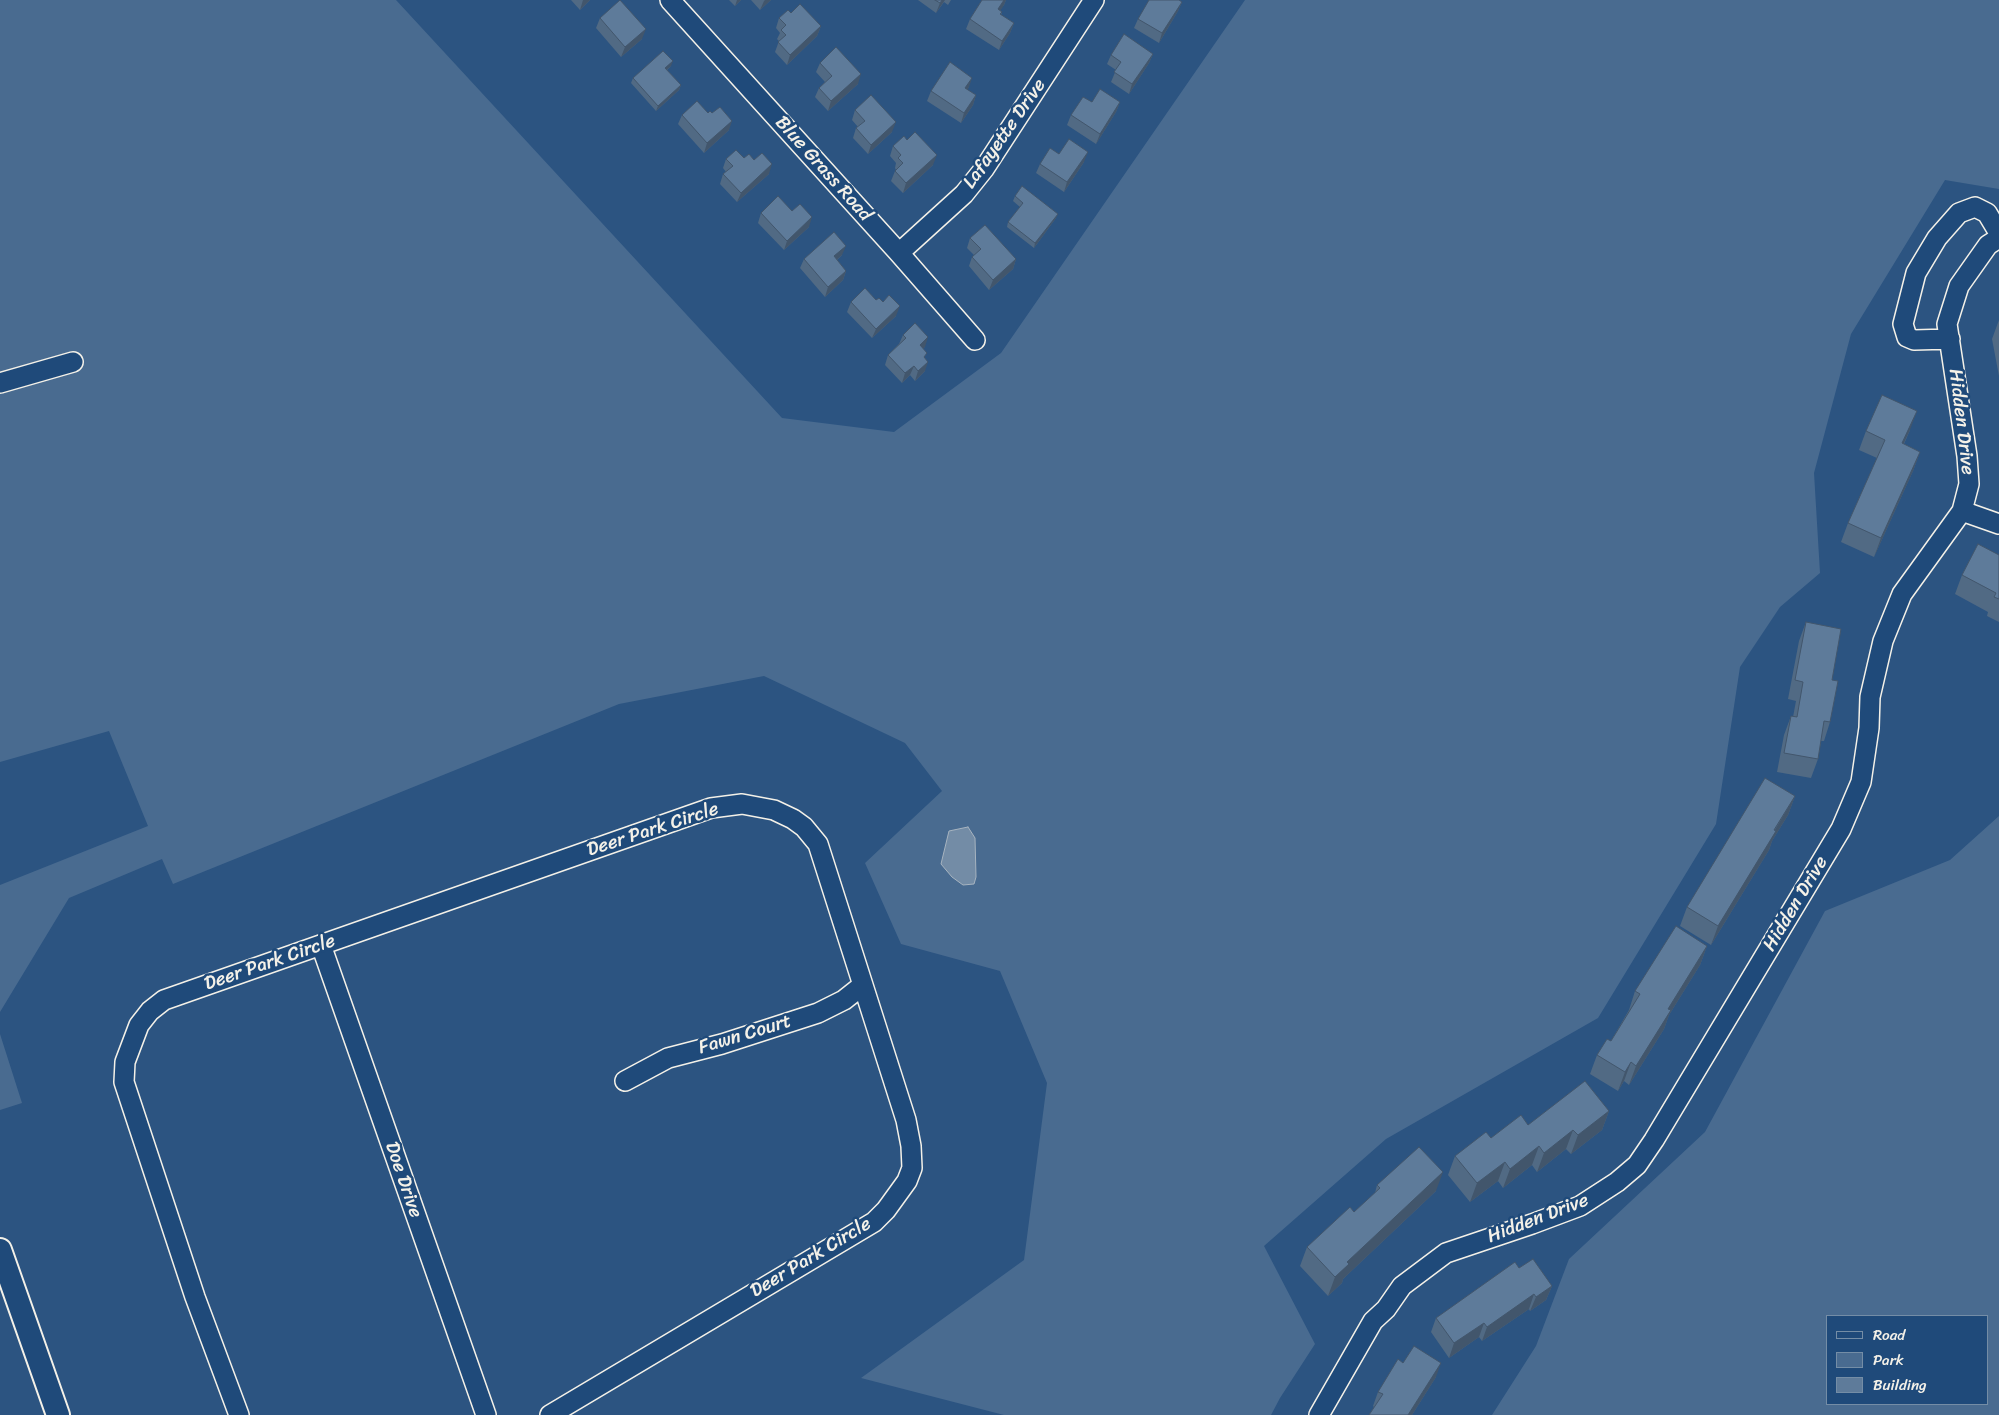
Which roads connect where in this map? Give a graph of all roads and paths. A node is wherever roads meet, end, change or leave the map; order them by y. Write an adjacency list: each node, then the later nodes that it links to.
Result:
1 (670, 0): 5 (street, Blue Grass Road)
2 (1085, 3): 5 (street, Lafayette Drive)
3 (1999, 233): 6 (street)
4 (1999, 238): 6 (street, Hidden Drive)
5 (899, 252): 7 (street, Blue Grass Road)
6 (1950, 339): 10 (street, Hidden Drive)
7 (975, 340)
8 (73, 362): 9 (street)
9 (0, 383)
10 (1962, 511): 11 (street); 21 (street, Hidden Drive)
11 (1999, 524)
12 (321, 945): 13 (street, Deer Park Circle); 18 (street, Deer Park Circle); 19 (street, Doe Drive)
13 (863, 985): 14 (street, Fawn Court); 20 (street, Deer Park Circle)
14 (625, 1081)
15 (0, 1250): 16 (main road)
16 (5, 1279): 17 (main road)
17 (58, 1415)
18 (239, 1415)
19 (486, 1415)
20 (550, 1415)
21 (1320, 1415)

